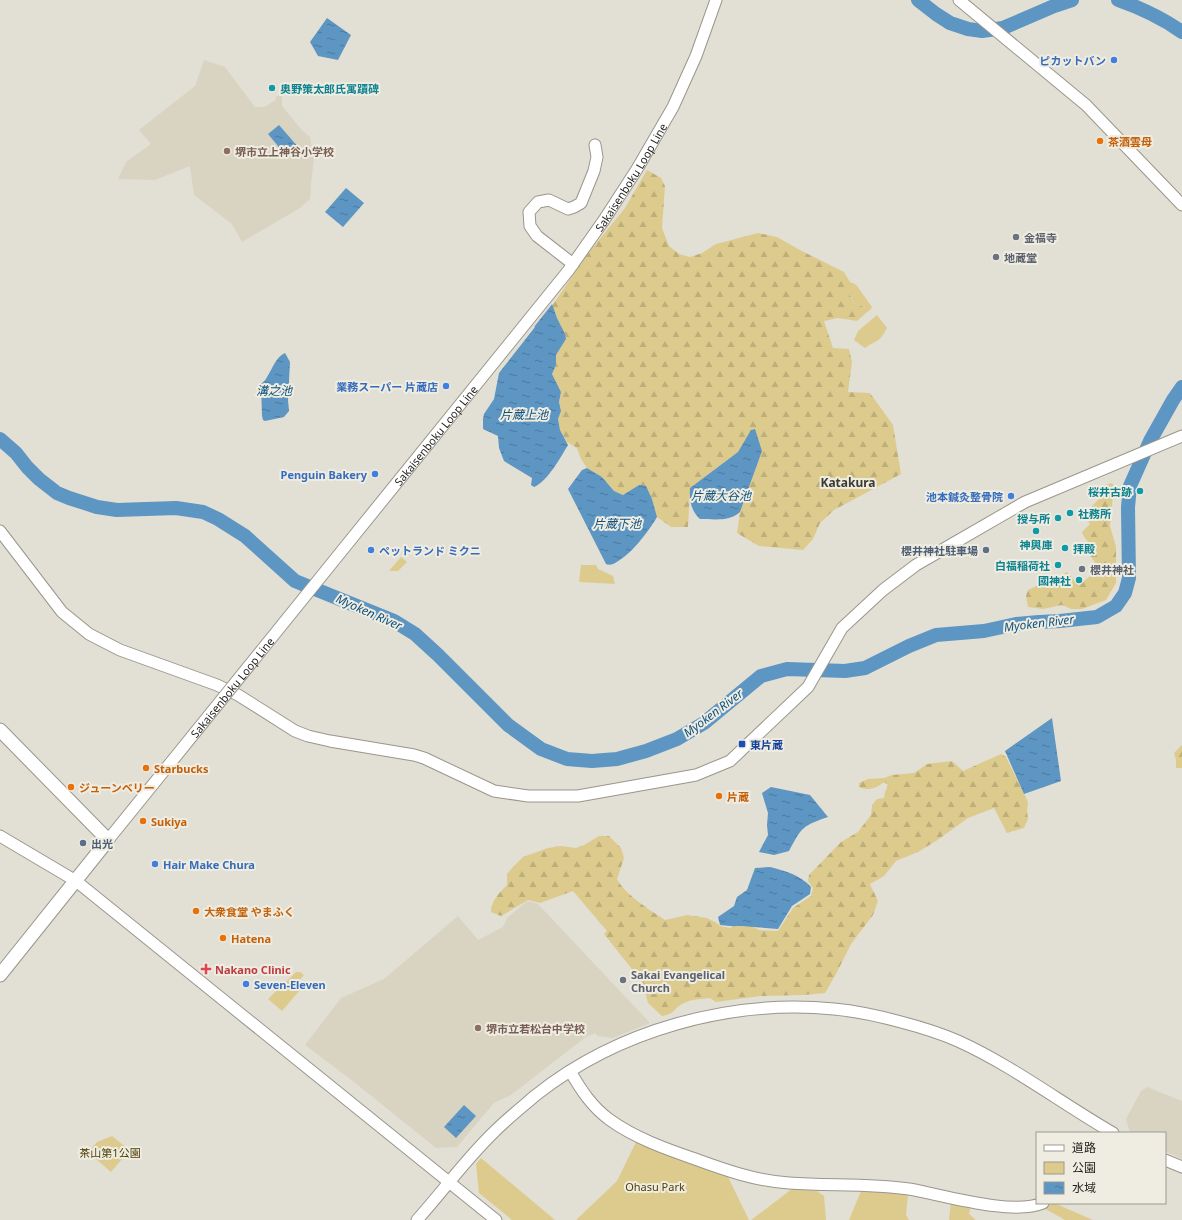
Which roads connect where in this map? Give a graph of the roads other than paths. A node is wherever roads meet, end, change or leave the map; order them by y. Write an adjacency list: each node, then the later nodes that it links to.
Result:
1 (716, 0): 5 (street, Sakaisenboku Loop Line)
2 (959, 0): 4 (street)
3 (595, 145): 5 (street)
4 (1182, 205)
5 (570, 267): 10 (street, Sakaisenboku Loop Line, bridge)
6 (1182, 436): 7 (street)
7 (0, 531)
8 (0, 730): 10 (main road)
9 (0, 836): 11 (street)
10 (108, 840): 11 (main road)
11 (76, 881): 12 (main road); 17 (street)
12 (0, 975)
13 (570, 1071): 14 (street); 17 (street); 18 (street)
14 (1110, 1132)
15 (1166, 1160): 16 (street)
16 (1182, 1168)
17 (450, 1182): 19 (street); 20 (street)
18 (1038, 1204)
19 (417, 1220)
20 (496, 1220)

